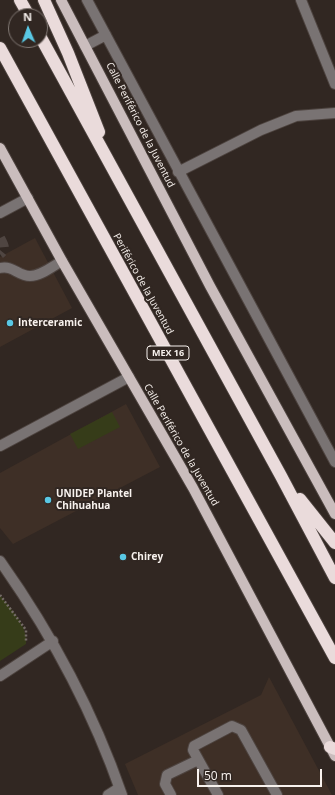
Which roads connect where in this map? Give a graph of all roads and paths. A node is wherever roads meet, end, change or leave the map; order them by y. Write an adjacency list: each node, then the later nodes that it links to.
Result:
1 (44, 0): 13 (highway)
2 (61, 0): 6 (main road, Calle Periférico de la Juventud)
3 (87, 0): 5 (street)
4 (301, 0): 9 (street)
5 (106, 36): 6 (street); 12 (street)
6 (85, 46): 22 (main road, Calle Periférico de la Juventud)
7 (0, 48): 29 (highway, Periférico de la Juventud / MEX 16)
8 (47, 48): 13 (highway)
9 (335, 84)
10 (335, 113): 12 (street)
11 (0, 148): 14 (main road, Calle Periférico de la Juventud)
12 (178, 172): 20 (street)
13 (118, 179): 21 (highway)
14 (28, 198): 15 (street); 16 (main road, Calle Periférico de la Juventud)
15 (0, 213)
16 (62, 261): 17 (street); 18 (main road, Calle Periférico de la Juventud)
17 (0, 268)
18 (129, 377): 19 (street); 31 (main road, Calle Periférico de la Juventud)
19 (0, 446)
20 (335, 462)
21 (281, 476): 23 (highway); 25 (highway)
22 (335, 514)
23 (335, 543)
24 (0, 561): 27 (street)
25 (335, 578)
26 (0, 596): 28 (path)
27 (53, 641): 30 (street); 33 (street)
28 (26, 644)
29 (335, 658)
30 (0, 676)
31 (333, 751)
32 (198, 760): 35 (street); 36 (street); 37 (street)
33 (121, 791): 34 (street)
34 (108, 795)
35 (171, 795)
36 (218, 795)
37 (276, 795)

